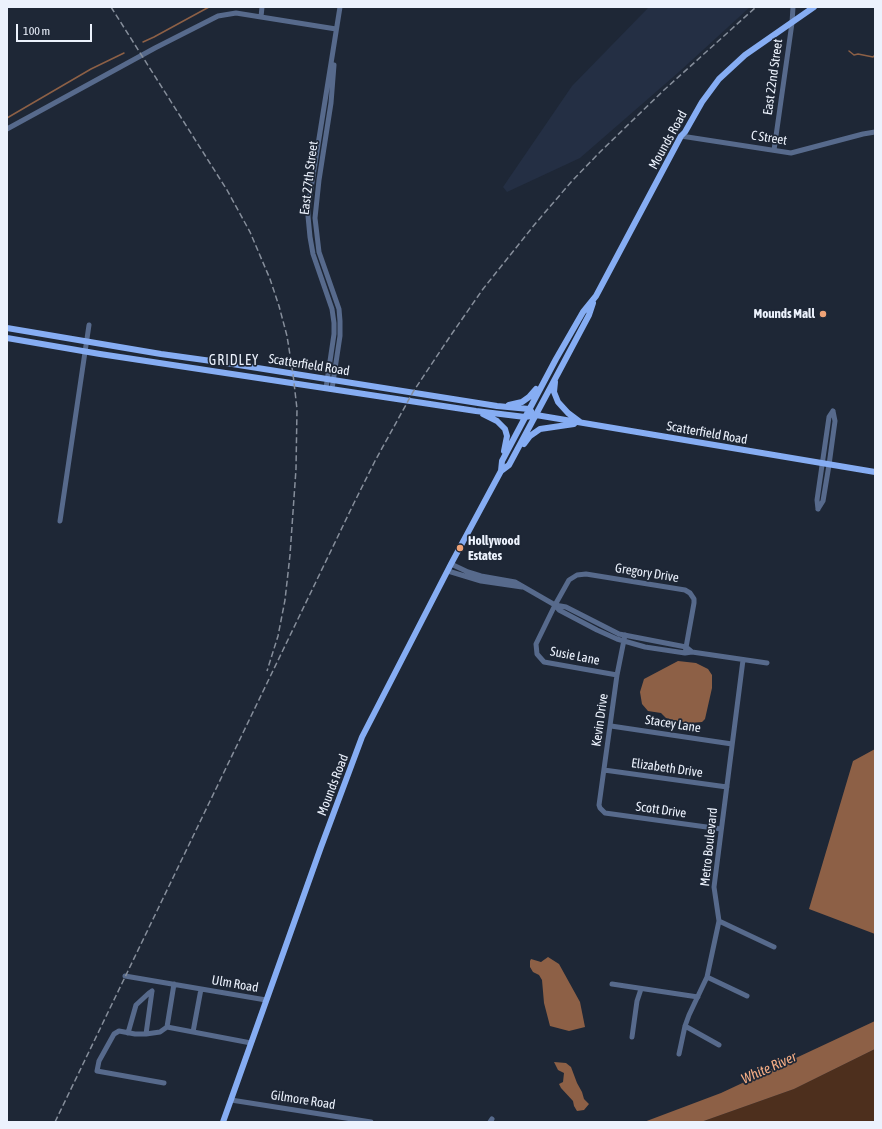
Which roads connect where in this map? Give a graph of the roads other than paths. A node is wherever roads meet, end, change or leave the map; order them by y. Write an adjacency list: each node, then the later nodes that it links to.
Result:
1 (262, 7): 5 (street)
2 (340, 7): 7 (street, East 27th Street)
3 (792, 7): 6 (street, East 22nd Street)
4 (814, 7): 6 (main road, Mounds Road)
5 (260, 17): 7 (street); 8 (street)
6 (792, 23): 10 (main road, Mounds Road); 11 (street, East 22nd Street)
7 (336, 29): 19 (street, East 27th Street)
8 (7, 129)
9 (875, 132): 11 (street, C Street)
10 (681, 136): 11 (street, C Street); 12 (main road, Mounds Road)
11 (774, 150)
12 (596, 296): 18 (main road, Mounds Road); 20 (main road, Mounds Road)
13 (89, 325): 16 (street)
14 (7, 328): 16 (main road, Scatterfield Road)
15 (7, 338): 17 (main road, Scatterfield Road)
16 (87, 342): 17 (street); 19 (main road, Scatterfield Road)
17 (85, 351): 21 (main road, Scatterfield Road); 34 (street)
18 (547, 375): 22 (main road); 23 (main road, Mounds Road)
19 (330, 379): 21 (street, East 27th Street); 22 (main road, Scatterfield Road)
20 (555, 379): 25 (main road, Mounds Road); 27 (main road)
21 (329, 388): 24 (main road, Scatterfield Road)
22 (497, 406): 23 (main road, Scatterfield Road)
23 (529, 409): 25 (main road); 26 (main road, Mounds Road)
24 (476, 412): 26 (main road, Scatterfield Road); 28 (main road)
25 (536, 415): 26 (main road, Scatterfield Road); 27 (main road, Scatterfield Road); 30 (main road, Mounds Road)
26 (525, 418): 28 (main road, Mounds Road)
27 (581, 423): 29 (main road, Scatterfield Road); 30 (main road)
28 (502, 461): 32 (main road, Mounds Road)
29 (822, 464): 31 (main road, Scatterfield Road); 31 (street); 31 (street)
30 (509, 465): 32 (main road, Mounds Road)
31 (829, 465): 33 (main road, Scatterfield Road)
32 (501, 471): 35 (main road, Mounds Road)
33 (875, 472)
34 (60, 521)
35 (451, 564): 36 (main road, Mounds Road); 37 (street)
36 (448, 571): 37 (street); 62 (main road, Mounds Road)
37 (525, 588): 38 (street)
38 (554, 605): 39 (street); 40 (street, Gregory Drive); 45 (street, Susie Lane)
39 (624, 638): 40 (street); 42 (street); 45 (street, Kevin Drive)
40 (686, 647): 41 (street); 42 (street, Gregory Drive)
41 (692, 652): 42 (street); 43 (street)
42 (685, 653)
43 (743, 660): 44 (street); 47 (street, Metro Boulevard)
44 (766, 663)
45 (617, 675): 46 (street, Kevin Drive)
46 (610, 726): 47 (street, Stacey Lane); 48 (street, Kevin Drive)
47 (732, 744): 49 (street, Metro Boulevard)
48 (604, 770): 49 (street, Elizabeth Drive); 50 (street, Kevin Drive)
49 (727, 787): 51 (street, Metro Boulevard)
50 (600, 808): 51 (street, Scott Drive)
51 (721, 829): 52 (street, Metro Boulevard)
52 (719, 921): 53 (street); 55 (street, Metro Boulevard)
53 (774, 947)
54 (125, 976): 56 (street, Ulm Road)
55 (707, 977): 60 (street); 61 (street, Metro Boulevard)
56 (174, 984): 58 (street, Ulm Road); 64 (street)
57 (612, 984): 59 (street)
58 (201, 989): 62 (street, Ulm Road); 65 (street, Ulm Road)
59 (641, 989): 61 (street); 68 (street)
60 (747, 996)
61 (698, 997): 63 (street, Metro Boulevard)
62 (266, 1000): 69 (main road, Mounds Road)
63 (685, 1026): 70 (street); 71 (street, Metro Boulevard)
64 (167, 1027): 65 (street); 67 (street)
65 (193, 1032): 69 (street)
66 (128, 1033): 67 (street); 67 (street); 72 (street)
67 (146, 1034)
68 (632, 1037)
69 (251, 1043): 73 (main road, Mounds Road)
70 (719, 1045)
71 (679, 1054)
72 (164, 1083)
73 (231, 1100): 74 (main road, Mounds Road); 75 (street, Gilmore Road)
74 (223, 1122)
75 (371, 1122)

